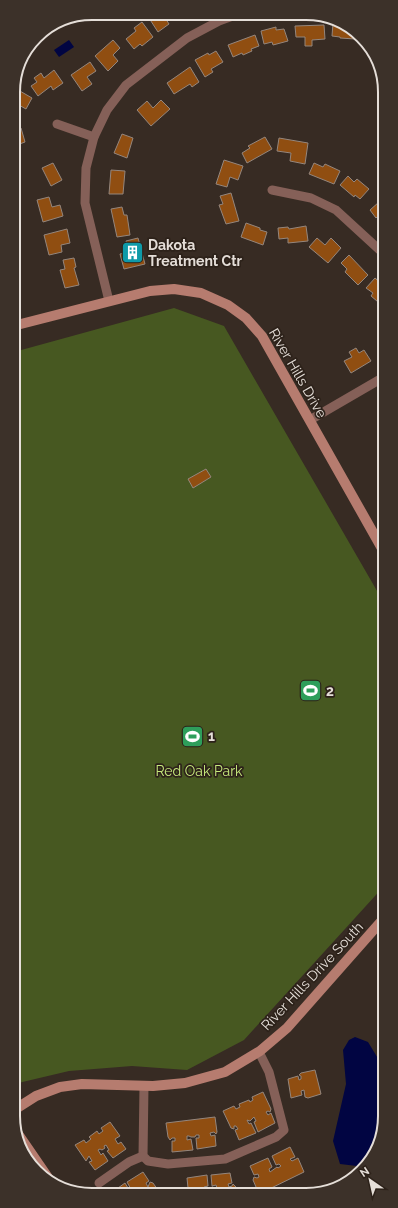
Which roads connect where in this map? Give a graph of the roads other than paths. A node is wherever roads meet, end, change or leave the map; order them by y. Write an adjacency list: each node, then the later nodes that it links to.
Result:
1 (222, 20): 3 (street)
2 (57, 124): 3 (street)
3 (94, 137): 6 (street)
4 (272, 190): 5 (street)
5 (378, 248)
6 (109, 301): 7 (street, River Hills Drive); 9 (street, River Hills Drive)
7 (20, 324)
8 (378, 380): 9 (street)
9 (310, 420): 10 (street, River Hills Drive)
10 (378, 541)
11 (378, 925): 12 (street, River Hills Drive South)
12 (259, 1052): 13 (street, River Hills Drive South); 16 (street, River Hills Drive South)
13 (144, 1086): 14 (street, River Hills Drive South); 16 (street)
14 (20, 1106)
15 (26, 1146): 17 (street)
16 (143, 1156): 18 (street)
17 (40, 1166)
18 (99, 1184)

